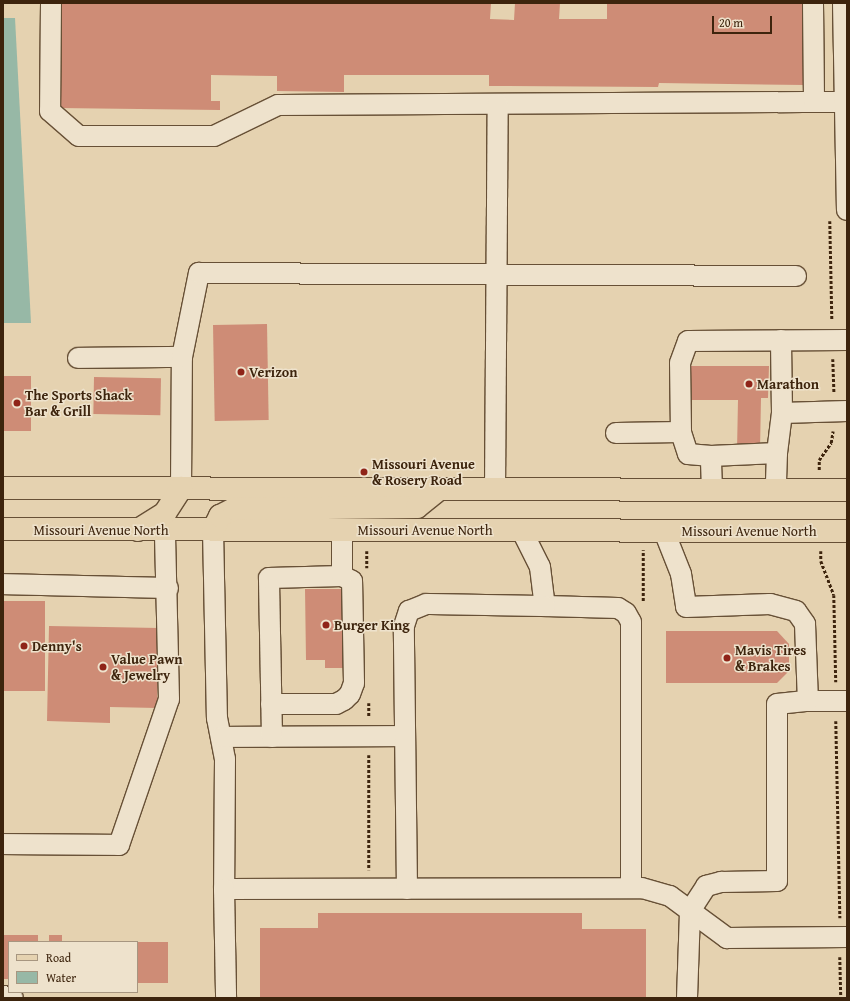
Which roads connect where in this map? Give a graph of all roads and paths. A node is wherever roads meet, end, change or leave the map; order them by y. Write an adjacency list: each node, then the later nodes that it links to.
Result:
1 (51, 3): 5 (street)
2 (813, 3): 4 (street)
3 (843, 3): 6 (street)
4 (814, 102): 5 (street); 6 (street)
5 (498, 104): 8 (street)
6 (846, 104): 7 (street)
7 (847, 210)
8 (498, 275): 9 (street); 12 (street); 23 (street)
9 (796, 276)
10 (781, 340): 11 (street); 15 (street); 16 (street)
11 (847, 340)
12 (182, 357): 13 (street); 21 (street)
13 (78, 358)
14 (847, 411): 15 (street)
15 (782, 413): 18 (street)
16 (681, 432): 17 (street); 19 (street)
17 (616, 433)
18 (777, 453): 19 (street); 25 (street)
19 (712, 456): 24 (street)
20 (3, 488): 21 (main road)
21 (181, 488): 22 (main road); 28 (main road)
22 (439, 489): 23 (main road); 30 (main road)
23 (495, 489): 24 (main road)
24 (712, 490): 25 (main road)
25 (776, 490): 26 (main road)
26 (847, 490)
27 (3, 529): 28 (main road, Missouri Avenue North)
28 (138, 530): 29 (main road, Missouri Avenue North)
29 (165, 530): 30 (main road, Missouri Avenue North); 37 (street)
30 (214, 530): 31 (main road, Missouri Avenue North); 43 (street)
31 (342, 530): 32 (main road, Missouri Avenue North); 35 (street)
32 (522, 531): 33 (main road, Missouri Avenue North); 38 (street)
33 (664, 531): 34 (main road, Missouri Avenue North); 39 (street)
34 (847, 531)
35 (342, 576): 41 (street); 41 (street)
36 (3, 584): 37 (street)
37 (168, 588): 45 (street)
38 (545, 604): 42 (street); 47 (street)
39 (808, 701): 40 (street); 49 (street)
40 (847, 701)
41 (271, 704): 44 (street)
42 (405, 736): 44 (street); 46 (street)
43 (221, 737): 44 (street); 48 (street)
44 (272, 737)
45 (3, 844)
46 (406, 888): 47 (street); 48 (street)
47 (631, 888): 49 (street)
48 (224, 889): 53 (street)
49 (690, 911): 50 (street); 54 (street)
50 (847, 937)
51 (3, 996): 52 (street)
52 (13, 998)
53 (226, 998)
54 (687, 998)

